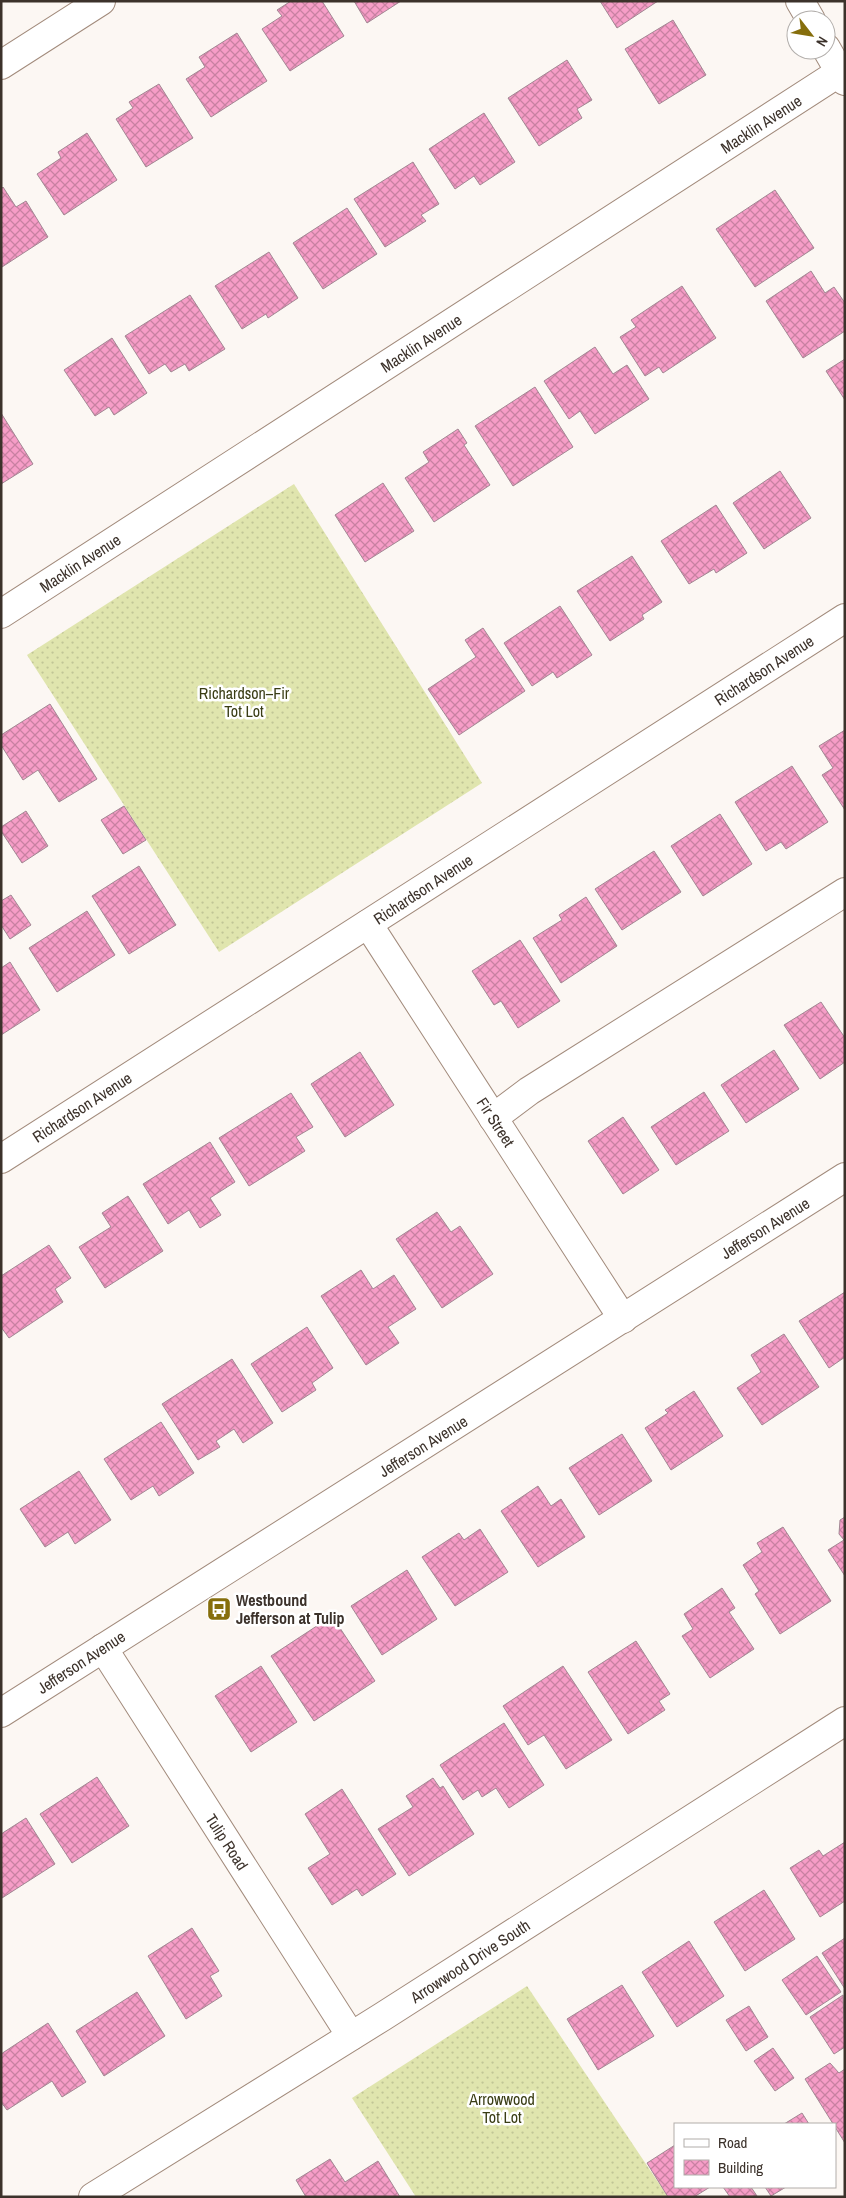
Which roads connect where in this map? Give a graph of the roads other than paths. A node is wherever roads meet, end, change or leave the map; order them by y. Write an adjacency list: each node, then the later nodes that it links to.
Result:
1 (101, 1): 3 (street)
2 (833, 60): 4 (street)
3 (1, 65)
4 (842, 76): 5 (street, Macklin Avenue)
5 (1, 614)
6 (845, 618): 8 (street, Richardson Avenue)
7 (845, 892): 9 (street)
8 (368, 924): 9 (street, Fir Street); 10 (street, Richardson Avenue)
9 (493, 1118): 12 (street, Fir Street)
10 (1, 1159)
11 (845, 1177): 12 (street, Jefferson Avenue)
12 (623, 1319): 13 (street, Jefferson Avenue)
13 (103, 1648): 14 (street, Jefferson Avenue); 16 (street, Tulip Road)
14 (1, 1713)
15 (845, 1721): 16 (street, Arrowwood Drive South)
16 (351, 2036): 17 (street, Arrowwood Drive South)
17 (93, 2197)

